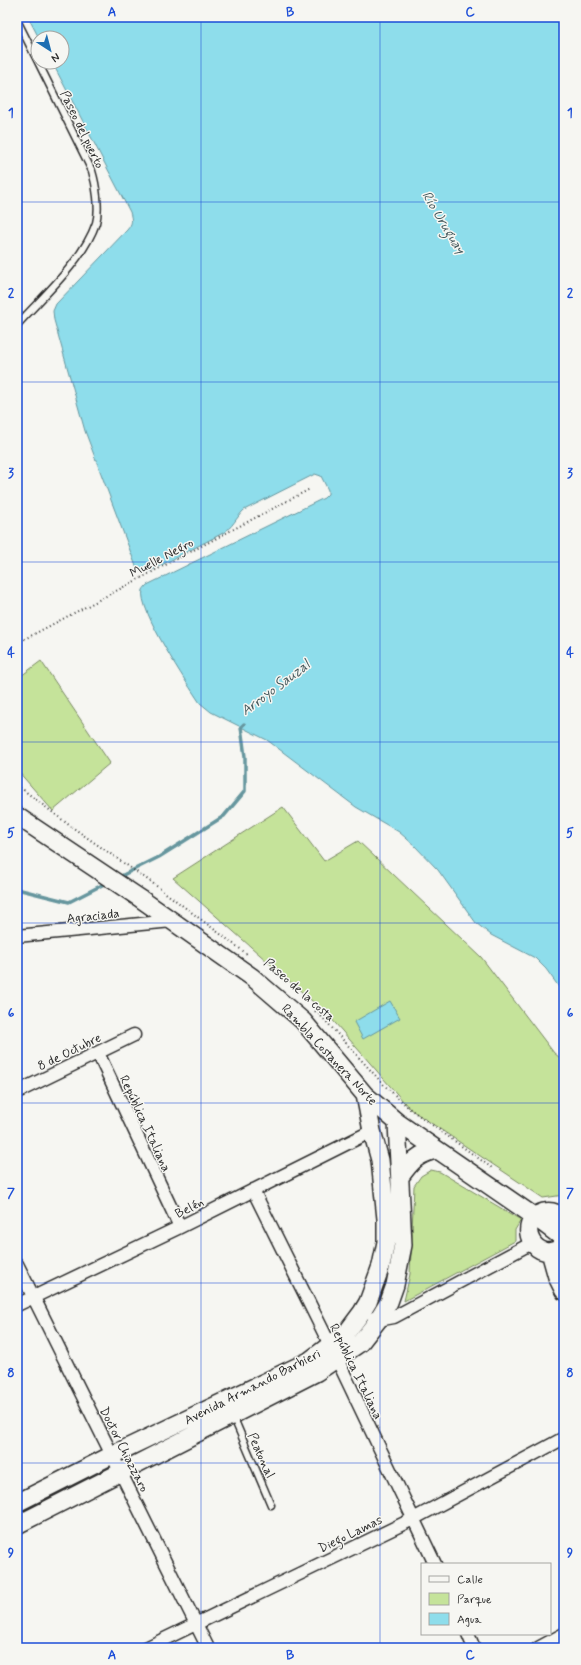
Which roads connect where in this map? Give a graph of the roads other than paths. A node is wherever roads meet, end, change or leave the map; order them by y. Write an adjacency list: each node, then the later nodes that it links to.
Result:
1 (17, 20): 2 (lane, Paseo del puerto)
2 (30, 46)
3 (42, 70): 4 (lane, Paseo del puerto)
4 (17, 325)
5 (17, 816): 6 (street, Rambla Costanera Norte)
6 (172, 921): 7 (street, Agraciada); 11 (street, Rambla Costanera Norte)
7 (17, 936)
8 (134, 1035): 9 (street, 8 de Octubre)
9 (98, 1053): 10 (street, 8 de Octubre); 21 (street, República Italiana)
10 (17, 1092)
11 (365, 1095): 12 (street, Rambla Costanera Norte); 13 (street, Avenida Armando Barbieri)
12 (397, 1122): 14 (street, Rambla Costanera Norte); 15 (street, Avenida Armando Barbieri)
13 (372, 1131): 15 (street); 18 (street, Belén); 29 (street, Avenida Armando Barbieri)
14 (423, 1140): 15 (street); 16 (street, Rambla Costanera Norte)
15 (399, 1146): 17 (street, Avenida Armando Barbieri)
16 (437, 1150): 17 (street); 19 (street, Rambla Costanera Norte)
17 (400, 1177): 30 (street, Avenida Armando Barbieri)
18 (253, 1190): 21 (street, Belén); 31 (street, República Italiana)
19 (535, 1217): 20 (street); 22 (street, Rambla Costanera Norte); 23 (street)
20 (564, 1218)
21 (180, 1227): 27 (street, Belén)
22 (564, 1239)
23 (532, 1244): 24 (street); 30 (street)
24 (557, 1249): 26 (street)
25 (17, 1264): 27 (street, Doctor Chiazzaro)
26 (561, 1284)
27 (33, 1296): 28 (street, Belén); 34 (street, Doctor Chiazzaro)
28 (17, 1305)
29 (362, 1312): 30 (street); 31 (street, Avenida Armando Barbieri)
30 (378, 1320): 31 (street, Avenida Armando Barbieri)
31 (333, 1352): 32 (street, Avenida Armando Barbieri); 34 (street, Avenida Armando Barbieri); 38 (street, República Italiana)
32 (232, 1415): 35 (street, Avenida Armando Barbieri); 37 (lane, Peatonal)
33 (564, 1438): 38 (street, Diego Lamas)
34 (112, 1455): 35 (street, Doctor Chiazzaro); 36 (street, Avenida Armando Barbieri)
35 (121, 1471): 39 (street, Avenida Armando Barbieri); 41 (street, Doctor Chiazzaro)
36 (17, 1503)
37 (272, 1505)
38 (413, 1519): 40 (street, República Italiana); 41 (street, Diego Lamas)
39 (17, 1525)
40 (434, 1563)
41 (196, 1623): 44 (street, Diego Lamas); 45 (street, Doctor Chiazzaro)
42 (564, 1634): 47 (street)
43 (468, 1635): 46 (street)
44 (146, 1648)
45 (208, 1648)
46 (474, 1648)
47 (538, 1648)

